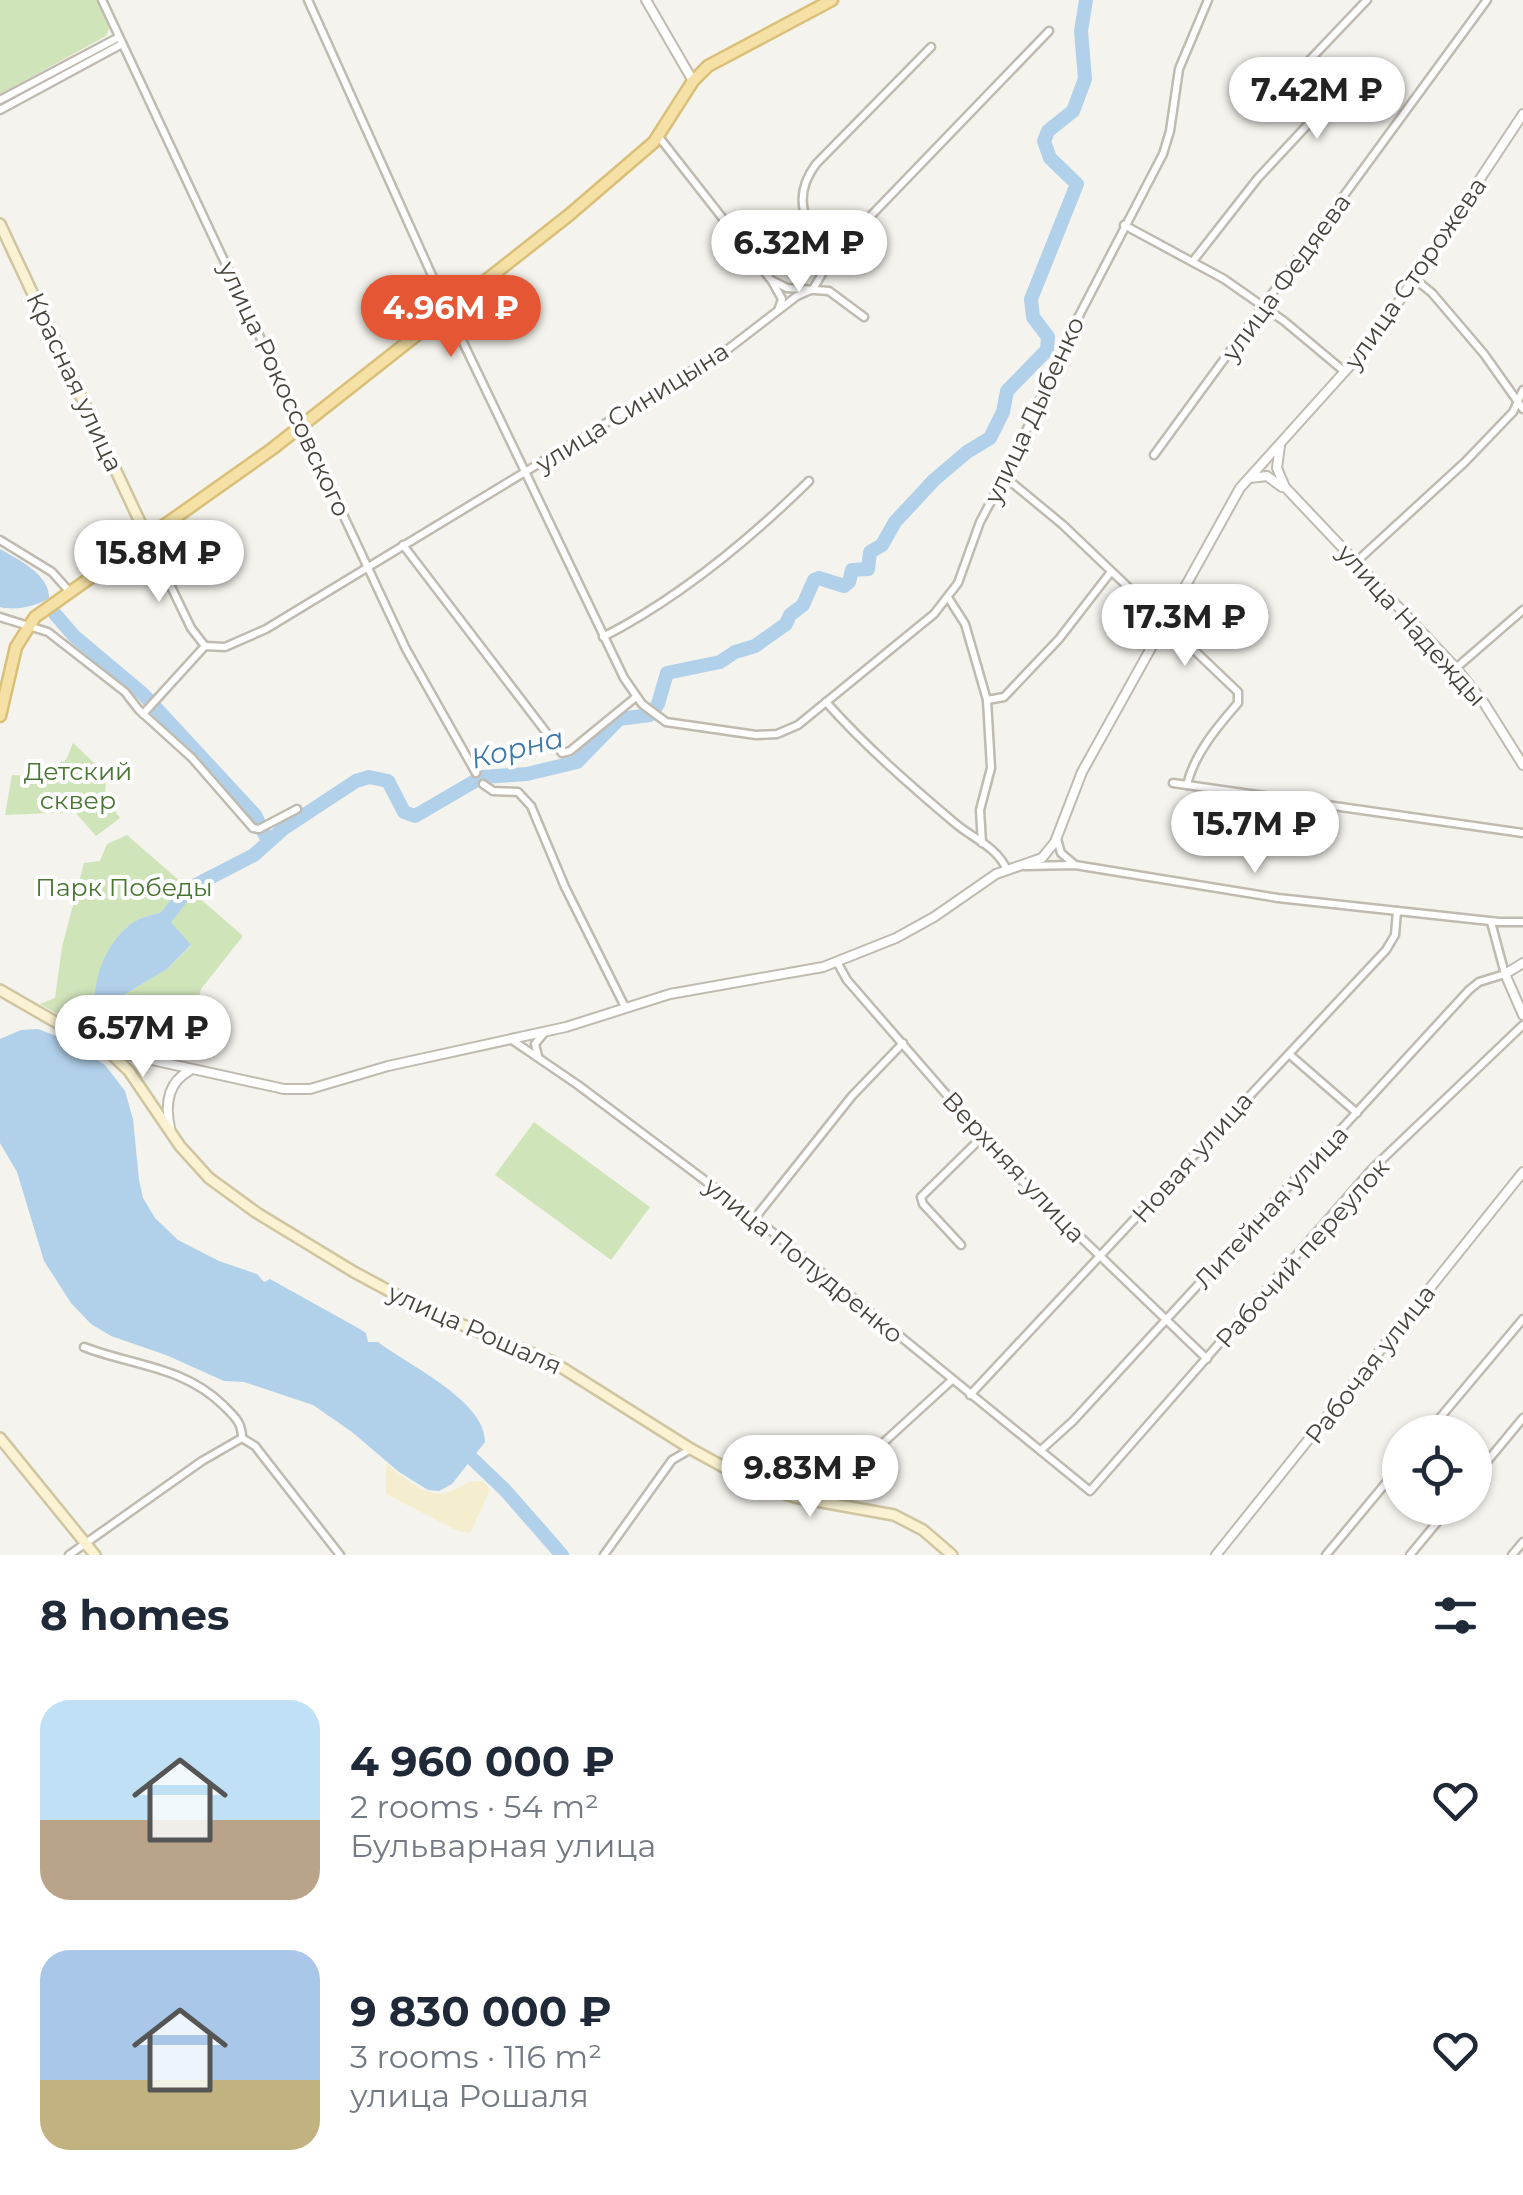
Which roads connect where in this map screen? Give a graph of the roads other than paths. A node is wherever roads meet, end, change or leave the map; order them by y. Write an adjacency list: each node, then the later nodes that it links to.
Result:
1 (102, 0): 9 (street, улица Рокоссовского)
2 (308, 0): 24 (street)
3 (646, 0): 11 (street)
4 (832, 0): 11 (main road)
5 (1208, 0): 17 (street, улица Дыбенко)
6 (1367, 0): 19 (street)
7 (1488, 0): 23 (street, улица Федяева)
8 (1050, 30): 18 (street, улица Синицына)
9 (121, 41): 12 (street); 13 (street); 31 (street, улица Рокоссовского)
10 (931, 47): 18 (street)
11 (693, 81): 15 (main road)
12 (0, 100)
13 (0, 110)
14 (1523, 114): 21 (street, улица Сторожева)
15 (658, 137): 20 (street); 24 (main road)
16 (0, 224): 40 (main road, Красная улица)
17 (1124, 225): 19 (street); 35 (street, улица Дыбенко)
18 (834, 254): 22 (street, улица Синицына)
19 (1193, 261): 23 (street)
20 (771, 280): 22 (street); 25 (street)
21 (1416, 280): 27 (street, улица Сторожева); 29 (street)
22 (813, 289): 25 (street, улица Синицына); 26 (street)
23 (1264, 306): 27 (street); 33 (street, улица Федяева)
24 (448, 311): 31 (main road); 34 (street)
25 (776, 314): 34 (street, улица Синицына)
26 (864, 317)
27 (1346, 373): 32 (street, улица Сторожева)
28 (1523, 390): 29 (street)
29 (1518, 400): 30 (street); 42 (street)
30 (1523, 409)
31 (302, 426): 40 (main road); 43 (street, улица Рокоссовского)
32 (1285, 437): 37 (street, улица Сторожева); 38 (street, улица Надежды)
33 (1154, 455)
34 (524, 474): 41 (street, улица Синицына); 51 (street)
35 (1004, 477): 44 (street); 46 (street, улица Дыбенко)
36 (810, 481): 51 (street)
37 (1245, 481): 38 (street, улица Надежды); 49 (street, улица Сторожева)
38 (1290, 493): 42 (street, улица Надежды)
39 (0, 540): 45 (street)
40 (148, 540): 45 (main road); 52 (street, Красная улица)
41 (403, 546): 43 (street, улица Синицына); 54 (street)
42 (1356, 562): 53 (street, улица Надежды)
43 (368, 568): 52 (street, улица Синицына); 60 (street, улица Рокоссовского)
44 (1110, 573): 49 (street); 55 (street)
45 (70, 592): 50 (main road)
46 (949, 599): 55 (street); 56 (street, улица Дыбенко)
47 (1523, 610): 53 (street)
48 (0, 618): 50 (street)
49 (1164, 622): 63 (street); 66 (street, улица Сторожева)
50 (28, 624): 57 (street); 58 (main road)
51 (603, 636): 54 (street)
52 (205, 646): 57 (street)
53 (1456, 668): 59 (street, улица Надежды)
54 (636, 697): 56 (street, улица Дыбенко)
55 (987, 700): 67 (street)
56 (826, 702): 67 (street)
57 (143, 714): 64 (street)
58 (0, 716)
59 (1523, 765)
60 (476, 772)
61 (1173, 783): 63 (street)
62 (483, 784): 78 (street)
63 (1186, 785): 65 (street)
64 (297, 809)
65 (1523, 833)
66 (1057, 838): 68 (street); 69 (street, улица Сторожева)
67 (982, 842): 70 (street)
68 (1075, 865): 69 (street); 71 (street)
69 (1019, 867): 70 (street)
70 (1008, 870): 74 (street)
71 (1396, 910): 72 (street); 85 (street, Новая улица)
72 (1490, 922): 73 (street); 76 (street)
73 (1523, 922)
74 (838, 962): 78 (street); 83 (street, Верхняя улица)
75 (1523, 963): 76 (street)
76 (1506, 974): 79 (street); 88 (street, Литейная улица)
77 (0, 990): 84 (main road, улица Рошаля)
78 (625, 1008): 81 (street)
79 (1523, 1015)
80 (1523, 1025): 98 (street, Рабочий переулок)
81 (546, 1032): 82 (street); 86 (street)
82 (510, 1040): 86 (street, улица Попудренко); 87 (street)
83 (903, 1043): 90 (street, Верхняя улица); 92 (street)
84 (99, 1046): 87 (street); 89 (main road, улица Рошаля)
85 (1290, 1054): 88 (street); 94 (street, Новая улица)
86 (543, 1060): 92 (street, улица Попудренко)
87 (194, 1070): 89 (street)
88 (1357, 1113): 96 (street, Литейная улица)
89 (171, 1132): 103 (main road, улица Рошаля)
90 (982, 1136): 93 (street); 94 (street, Верхняя улица)
91 (1523, 1172): 121 (street, Рабочая улица)
92 (756, 1218): 99 (street, улица Попудренко)
93 (961, 1245)
94 (1100, 1257): 96 (street, Верхняя улица); 100 (street, Новая улица)
95 (1523, 1319): 101 (street)
96 (1166, 1320): 98 (street, Верхняя улица); 107 (street, Литейная улица)
97 (84, 1347): 105 (street)
98 (1207, 1358): 111 (street, Рабочий переулок)
99 (952, 1380): 100 (street, улица Попудренко); 112 (street)
100 (970, 1395): 107 (street, улица Попудренко)
101 (1442, 1415)
102 (1523, 1418): 108 (street)
103 (665, 1432): 106 (main road, улица Рошаля); 109 (street)
104 (0, 1438): 115 (main road)
105 (242, 1438): 115 (street); 118 (street)
106 (691, 1449): 109 (street); 112 (main road, улица Рошаля)
107 (1041, 1450): 111 (street, улица Попудренко)
108 (1492, 1455)
109 (672, 1460): 119 (street)
110 (1382, 1488): 122 (street)
111 (1090, 1491)
112 (831, 1504): 120 (main road, улица Рошаля)
113 (1435, 1525): 123 (street)
114 (1523, 1542): 124 (street)
115 (85, 1543): 116 (street); 117 (main road)
116 (69, 1555)
117 (95, 1555)
118 (340, 1555)
119 (604, 1555)
120 (952, 1555)
121 (1216, 1555)
122 (1326, 1555)
123 (1410, 1555)
124 (1512, 1555)

